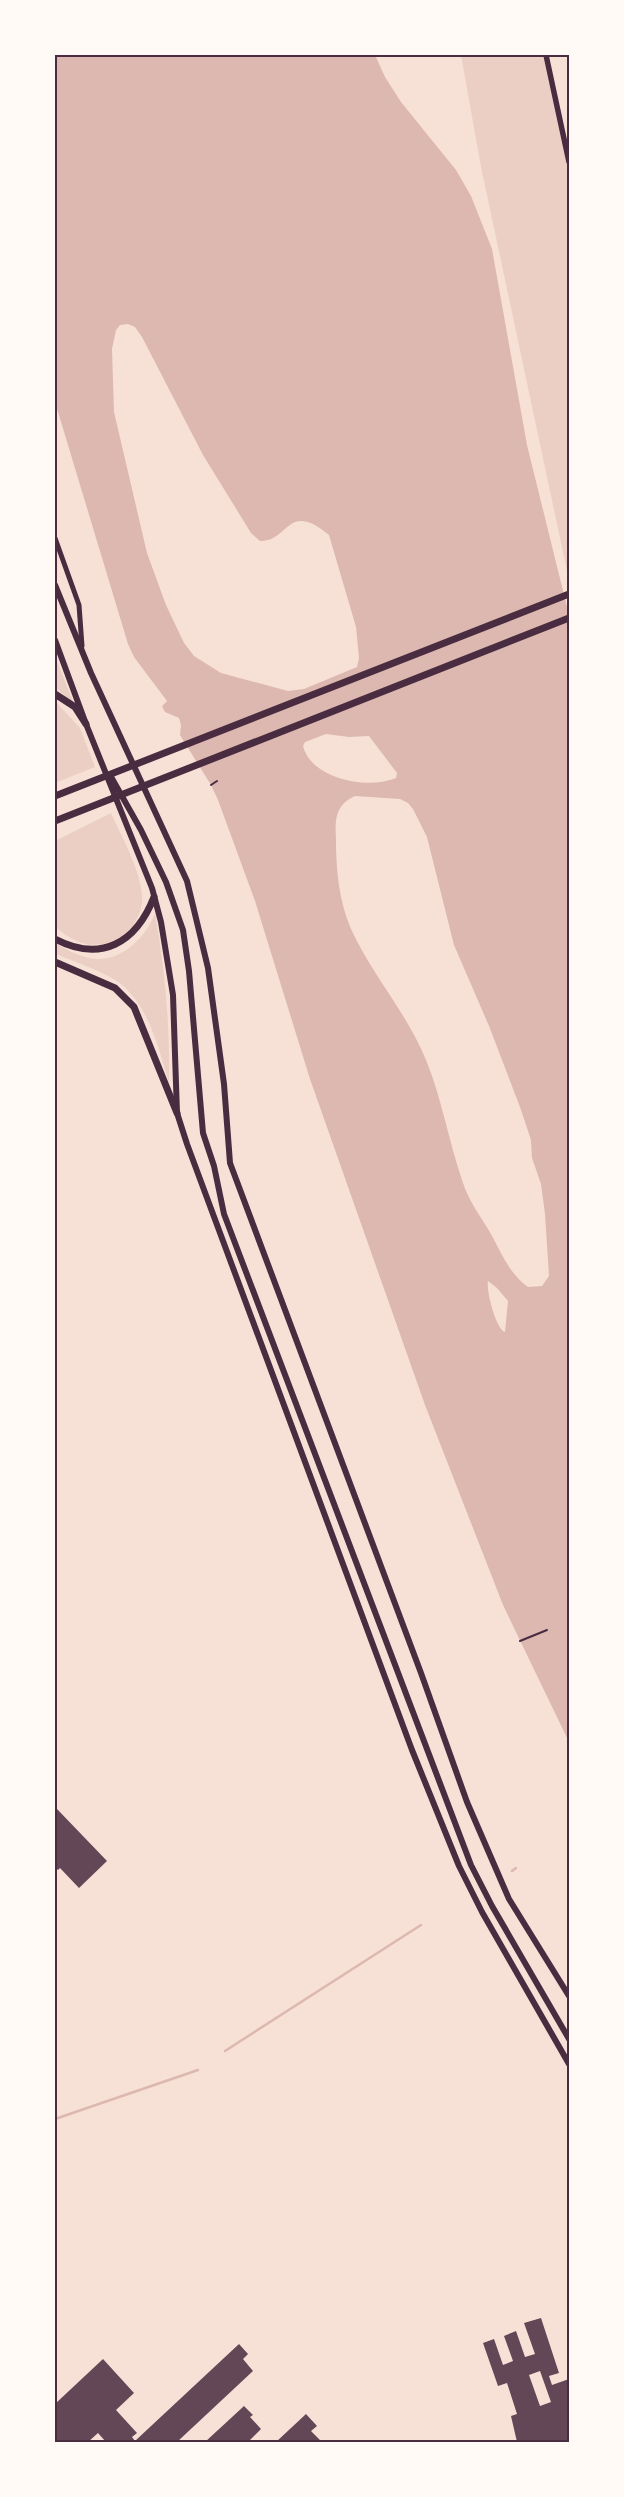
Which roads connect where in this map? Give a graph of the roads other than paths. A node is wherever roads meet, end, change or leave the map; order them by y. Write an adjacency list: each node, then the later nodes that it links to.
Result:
1 (546, 55): 2 (main road)
2 (569, 162)
3 (55, 538): 8 (street)
4 (55, 585): 8 (main road)
5 (569, 594): 12 (highway)
6 (569, 618): 13 (highway)
7 (55, 640): 10 (main road)
8 (82, 651): 18 (main road)
9 (55, 694): 10 (highway)
10 (86, 724): 11 (main road)
11 (98, 754): 14 (main road); 19 (main road)
12 (55, 796)
13 (55, 821)
14 (154, 897): 15 (highway); 17 (main road)
15 (55, 938)
16 (55, 962): 17 (highway)
17 (178, 1113): 20 (main road)
18 (569, 1996)
19 (569, 2039)
20 (569, 2064)

